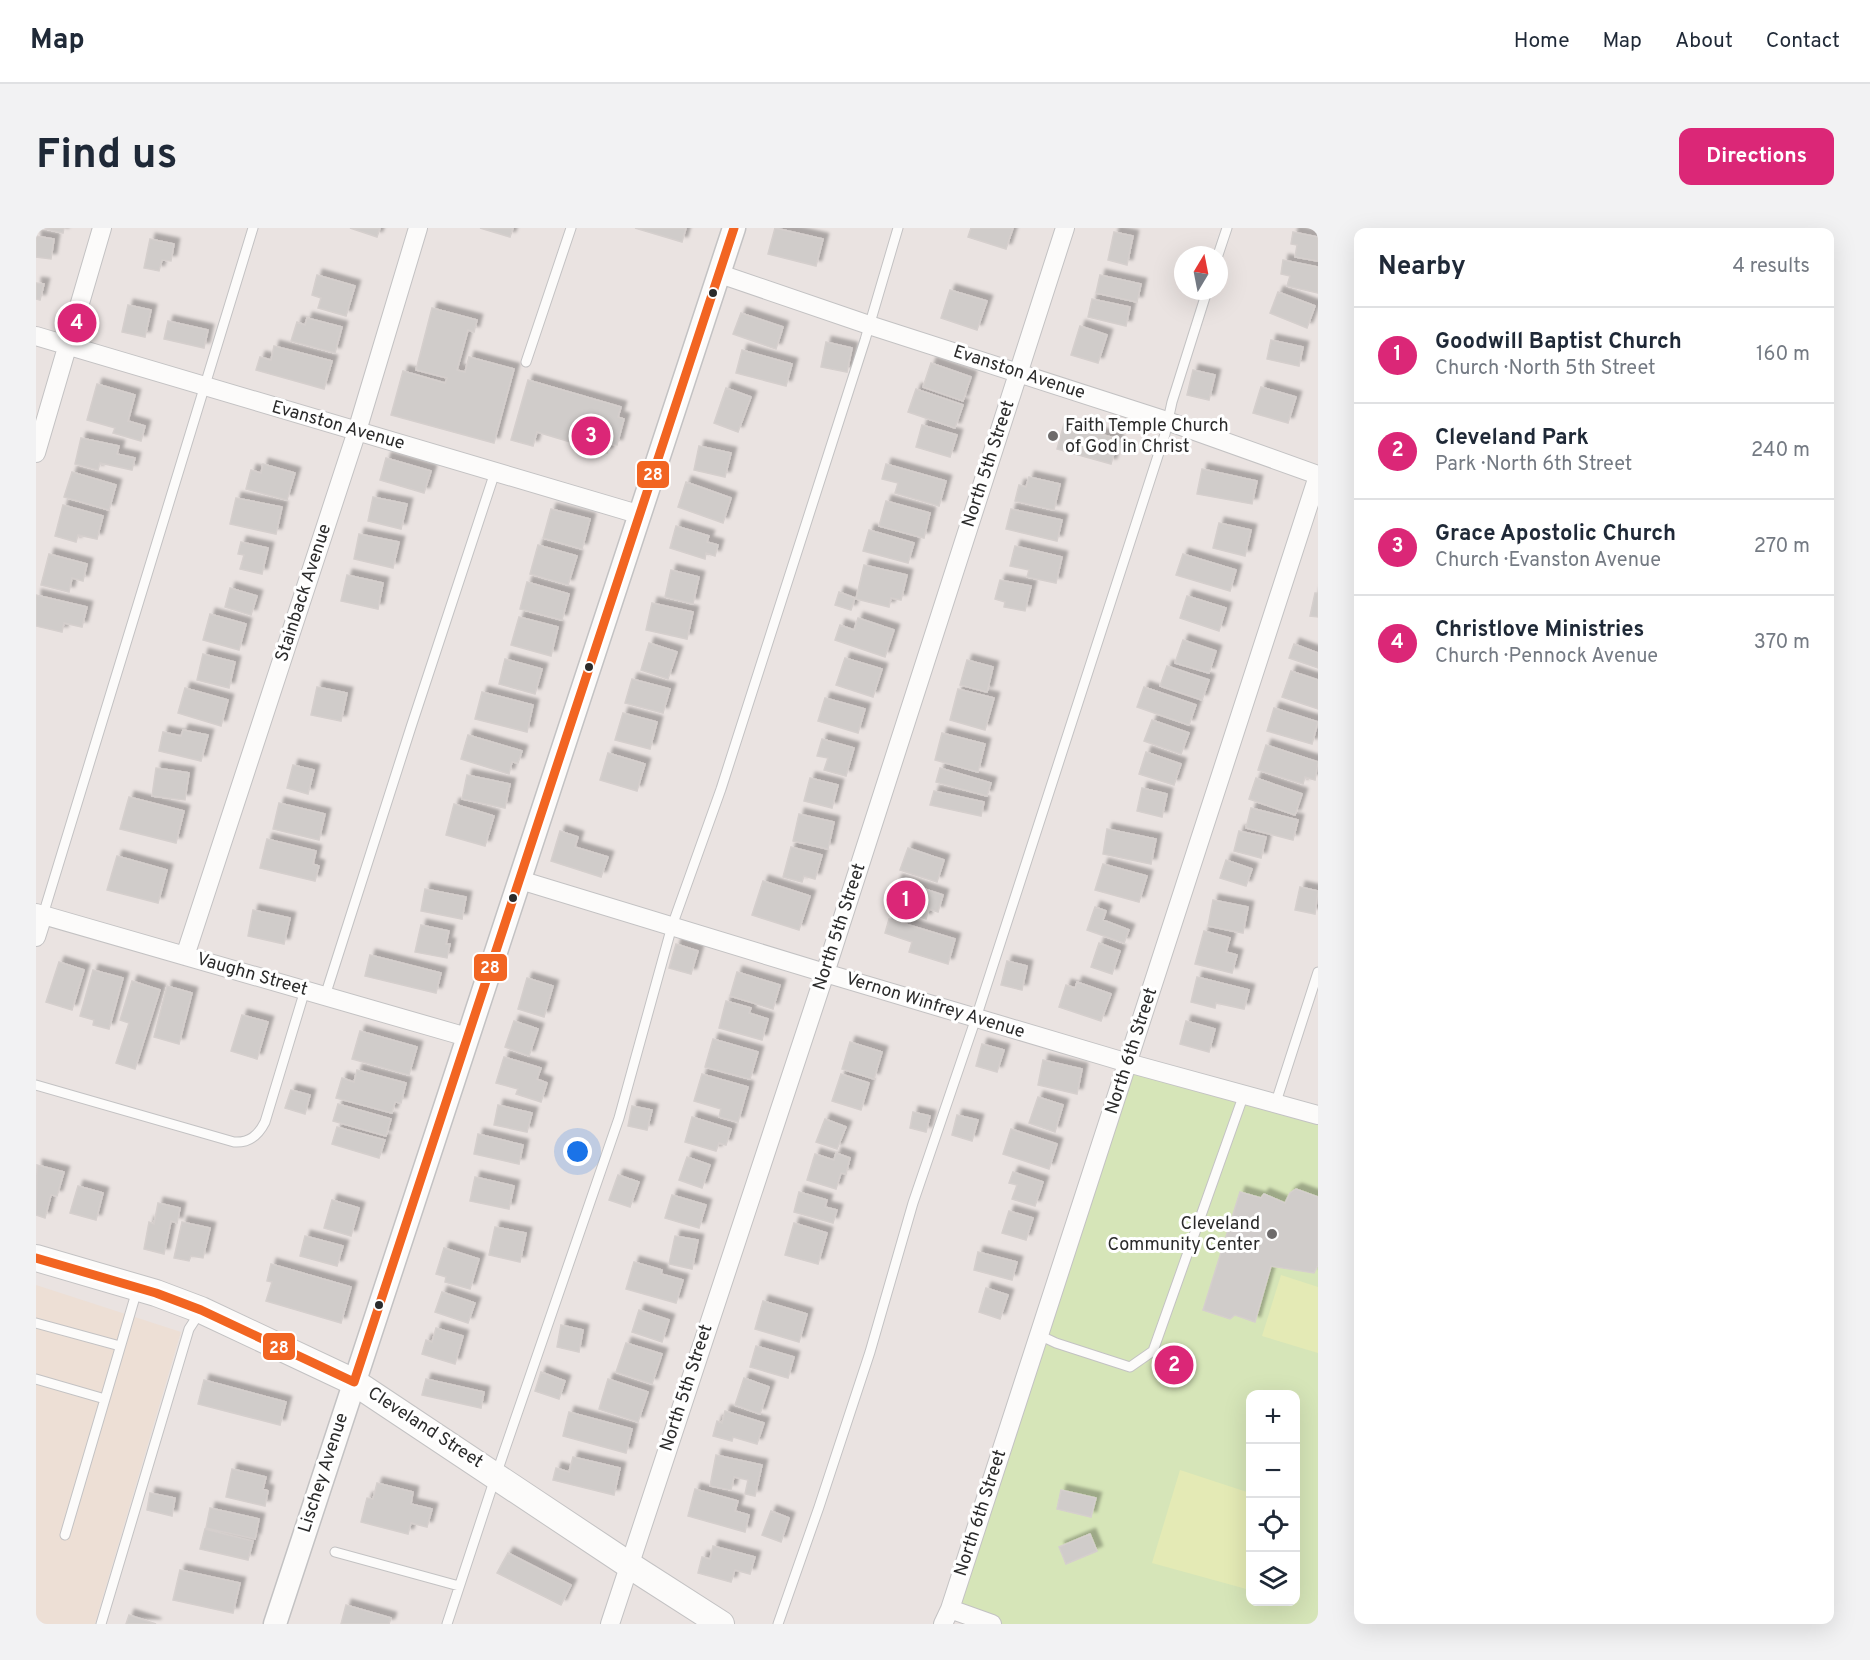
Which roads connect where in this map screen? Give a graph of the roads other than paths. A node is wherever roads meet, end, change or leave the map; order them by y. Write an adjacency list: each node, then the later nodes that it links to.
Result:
1 (102, 228): 14 (street)
2 (253, 228): 17 (lane)
3 (418, 228): 19 (street, Stainback Avenue)
4 (571, 228): 15 (lane)
5 (734, 228): 10 (street, Lischey Avenue)
6 (898, 228): 12 (lane)
7 (1065, 228): 16 (street, North 5th Street)
8 (1227, 228): 9 (lane)
9 (1221, 246)
10 (720, 274): 12 (street, Evanston Avenue); 23 (street, Lischey Avenue)
11 (1204, 300): 18 (lane)
12 (869, 325): 16 (street, Evanston Avenue); 26 (lane)
13 (36, 336): 14 (street, Evanston Avenue)
14 (68, 345): 17 (street, Evanston Avenue); 20 (street)
15 (526, 362)
16 (1018, 373): 18 (street, Evanston Avenue); 30 (street, North 5th Street)
17 (204, 386): 19 (street, Evanston Avenue); 25 (lane)
18 (1167, 421): 22 (street, Evanston Avenue); 33 (lane)
19 (357, 431): 21 (street, Evanston Avenue); 28 (street, Stainback Avenue)
20 (36, 453)
21 (495, 472): 23 (street, Evanston Avenue); 32 (lane)
22 (1318, 476): 35 (street, North 6th Street)
23 (641, 515): 24 (street, Lischey Avenue)
24 (520, 880): 26 (street, Vernon Winfrey Avenue); 34 (street, Lischey Avenue)
25 (39, 914): 27 (street); 28 (street, Vaughn Street)
26 (672, 926): 30 (street, Vernon Winfrey Avenue); 49 (lane)
27 (36, 937)
28 (185, 956): 31 (street, Vaughn Street)
29 (1318, 972): 38 (lane)
30 (825, 973): 33 (street, Vernon Winfrey Avenue); 52 (street, North 5th Street)
31 (305, 990): 32 (street, Vaughn Street); 36 (lane)
32 (325, 996): 34 (street, Vaughn Street)
33 (976, 1018): 35 (street, Vernon Winfrey Avenue); 60 (lane)
34 (467, 1036): 47 (street, Lischey Avenue)
35 (1128, 1063): 37 (street, Vernon Winfrey Avenue); 44 (street, North 6th Street)
36 (36, 1085)
37 (1244, 1094): 38 (street, Vernon Winfrey Avenue); 44 (lane)
38 (1276, 1102): 39 (street, Vernon Winfrey Avenue)
39 (1318, 1115)
40 (36, 1258): 41 (main road, Cleveland Street)
41 (138, 1287): 42 (main road, Cleveland Street); 45 (lane)
42 (201, 1310): 47 (main road, Cleveland Street); 55 (lane)
43 (36, 1323): 45 (lane)
44 (1039, 1335): 54 (street, North 6th Street)
45 (120, 1346): 48 (lane)
46 (36, 1379): 48 (lane)
47 (354, 1382): 49 (main road, Cleveland Street); 56 (street, Lischey Avenue)
48 (105, 1399): 50 (lane)
49 (496, 1475): 52 (main road, Cleveland Street); 53 (lane)
50 (65, 1534)
51 (335, 1552): 53 (lane)
52 (628, 1565): 58 (street, North 5th Street); 59 (main road, Cleveland Street)
53 (459, 1586): 57 (lane)
54 (947, 1617): 61 (street)
55 (101, 1624)
56 (275, 1624)
57 (447, 1624)
58 (610, 1624)
59 (721, 1624)
60 (778, 1624)
61 (992, 1624)

